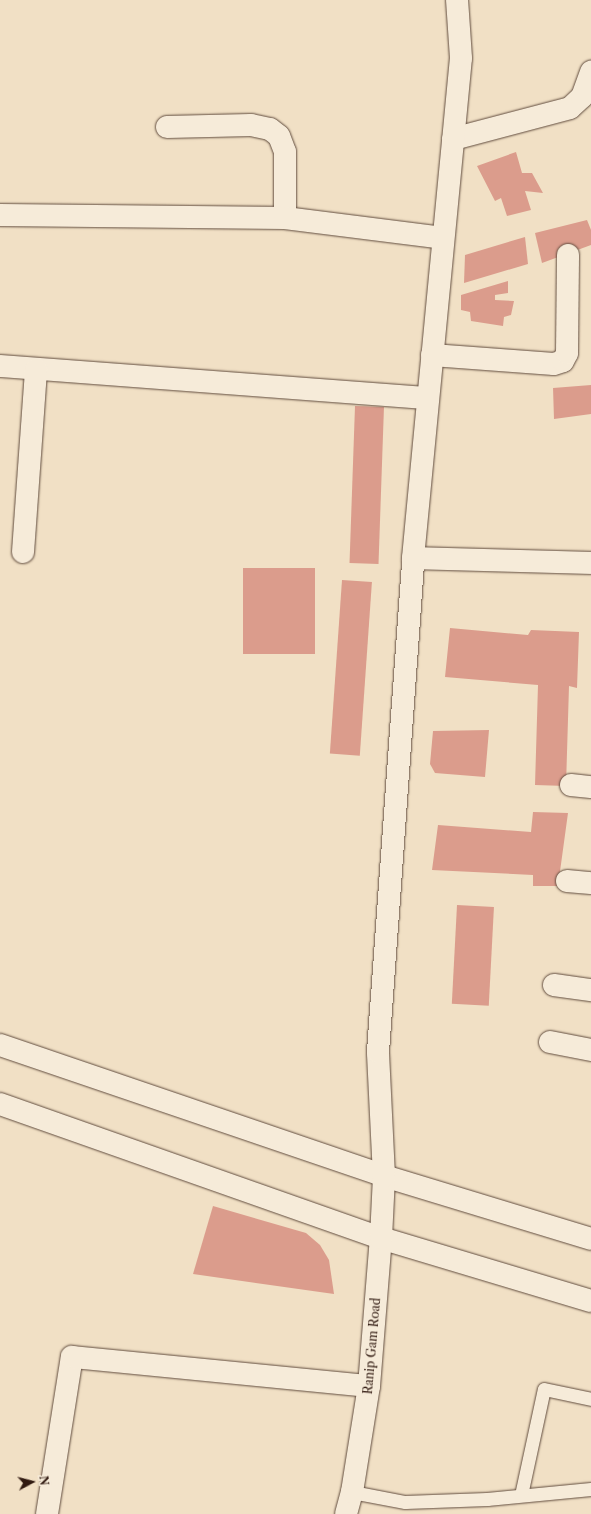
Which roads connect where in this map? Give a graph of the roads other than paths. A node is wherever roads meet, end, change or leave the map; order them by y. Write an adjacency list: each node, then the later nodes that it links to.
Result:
1 (457, 0): 4 (street, Ranip Gam Road)
2 (589, 85): 4 (street)
3 (167, 128): 6 (street)
4 (453, 139): 7 (street, Ranip Gam Road)
5 (0, 215): 6 (street)
6 (285, 218): 7 (street)
7 (444, 238): 9 (street, Ranip Gam Road)
8 (568, 256): 9 (street)
9 (432, 355): 12 (street, Ranip Gam Road)
10 (0, 366): 11 (street)
11 (36, 369): 12 (street); 13 (street)
12 (428, 398): 14 (street, Ranip Gam Road)
13 (23, 552)
14 (413, 558): 15 (street); 24 (street, Ranip Gam Road)
15 (591, 563)
16 (567, 881): 17 (street)
17 (591, 883)
18 (554, 985): 19 (street)
19 (591, 990)
20 (550, 1042): 22 (street)
21 (0, 1045): 24 (street)
22 (591, 1050)
23 (0, 1104): 25 (street)
24 (384, 1176): 25 (street, Ranip Gam Road); 26 (street)
25 (381, 1238): 27 (street); 28 (street, Ranip Gam Road)
26 (591, 1239)
27 (591, 1301)
28 (369, 1386): 31 (street, Ranip Gam Road); 33 (street)
29 (591, 1399): 32 (lane)
30 (591, 1488): 32 (lane)
31 (352, 1492): 32 (lane); 34 (street, Ranip Gam Road)
32 (521, 1495)
33 (47, 1514)
34 (346, 1514)

